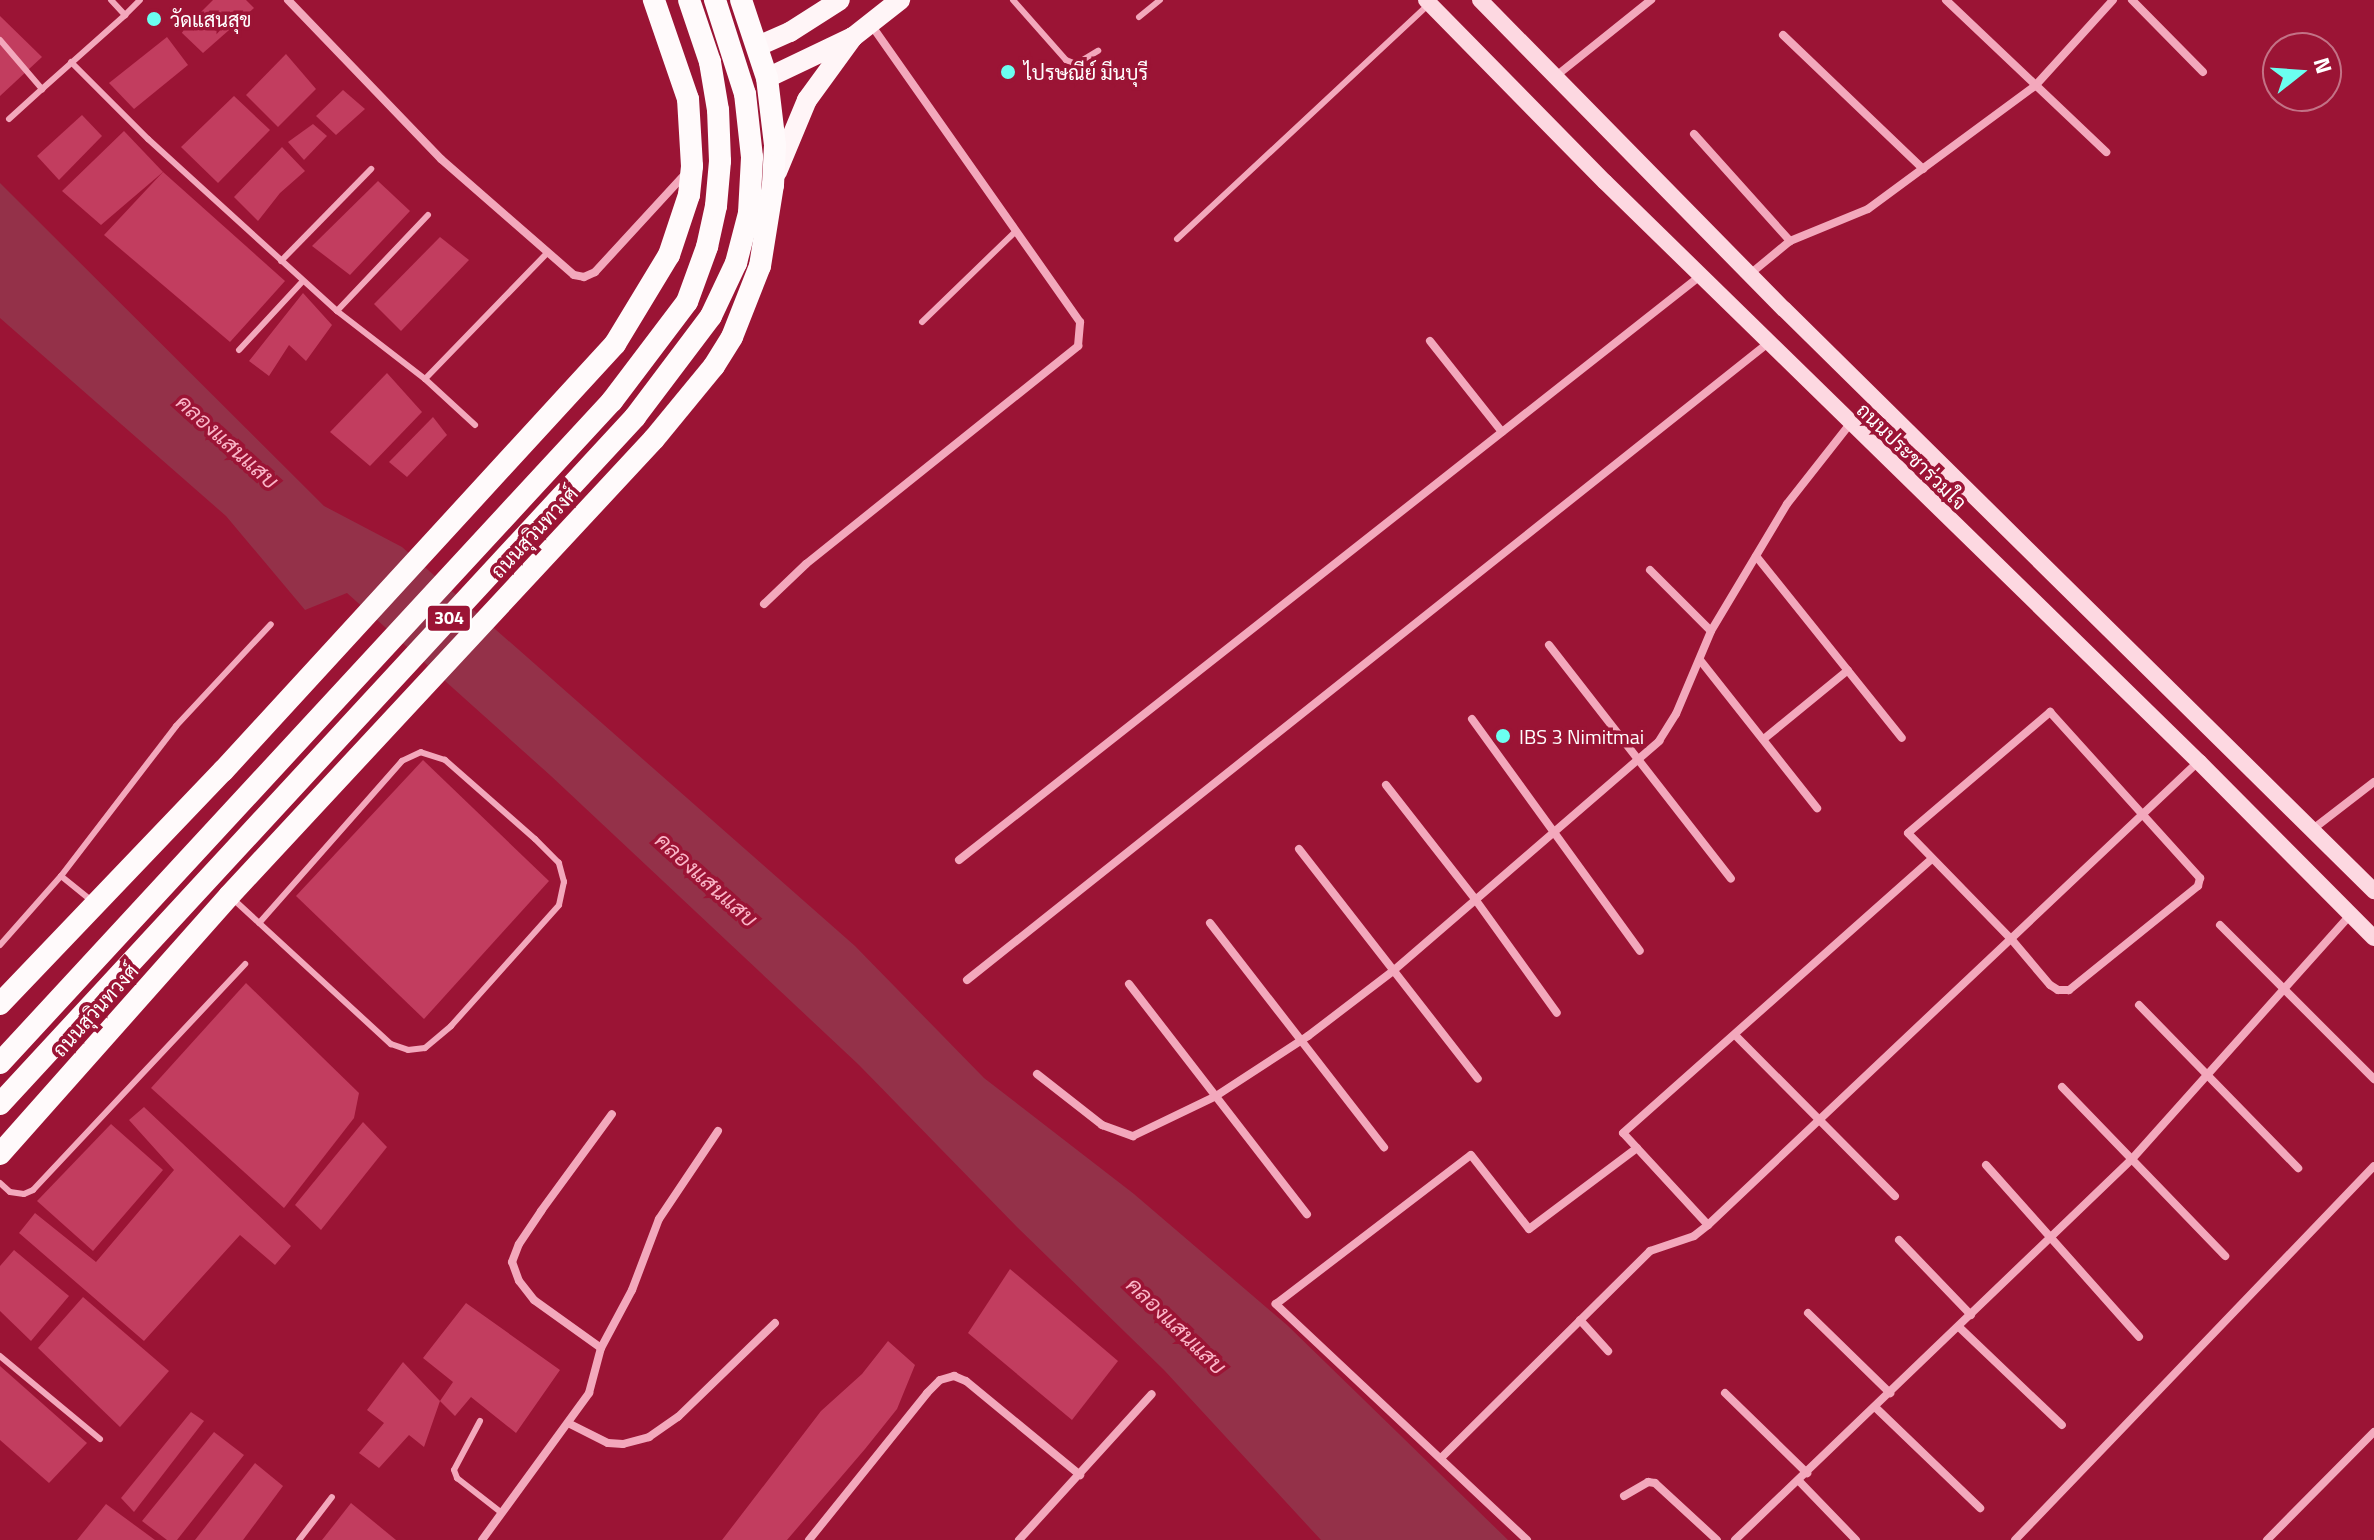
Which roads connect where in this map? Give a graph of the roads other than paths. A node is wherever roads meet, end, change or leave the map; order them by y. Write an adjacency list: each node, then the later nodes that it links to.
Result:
1 (111, 0): 18 (lane)
2 (140, 0): 18 (lane)
3 (288, 0): 45 (street)
4 (654, 0): 27 (highway)
5 (689, 0): 105 (highway, ถนนสุวินทวงศ์ / 304)
6 (715, 0): 112 (highway, ถนนสุวินทวงศ์ / 304)
7 (741, 0): 24 (highway, ถนนสุวินทวงศ์ / 304)
8 (840, 0): 24 (main road)
9 (900, 0): 20 (main road)
10 (1013, 0): 25 (lane)
11 (1160, 0): 19 (lane)
12 (1480, 0): 29 (main road, ถนนประชาร่วมใจ)
13 (1651, 0): 29 (street)
14 (1946, 0): 31 (street)
15 (2113, 0): 31 (street)
16 (2132, 0): 28 (street)
17 (1427, 2): 43 (lane); 48 (main road, ถนนประชาร่วมใจ)
18 (125, 15): 26 (lane)
19 (1139, 17)
20 (871, 24): 22 (main road); 42 (street)
21 (1783, 35): 39 (street)
22 (853, 37): 30 (main road); 40 (main road)
23 (0, 40): 32 (lane)
24 (758, 46): 27 (highway); 30 (highway, ถนนสุวินทวงศ์ / 304)
25 (1098, 51)
26 (71, 62): 32 (lane); 46 (lane)
27 (680, 67): 33 (highway)
28 (2203, 72)
29 (1556, 76): 47 (main road, ถนนประชาร่วมใจ)
30 (767, 78): 33 (highway); 40 (highway, ถนนสุวินทวงศ์ / 304)
31 (2035, 86): 36 (street); 39 (street)
32 (42, 89): 34 (lane)
33 (688, 99): 37 (highway)
34 (9, 119)
35 (1694, 134): 44 (street)
36 (2106, 152)
37 (692, 166): 45 (street); 86 (highway)
38 (371, 169): 46 (lane)
39 (1923, 169): 44 (street)
40 (773, 185): 84 (highway, ถนนสุวินทวงศ์ / 304)
41 (428, 215): 50 (lane)
42 (1016, 231): 51 (lane); 61 (street)
43 (1177, 239)
44 (1790, 241): 47 (street)
45 (546, 254): 55 (lane)
46 (281, 261): 49 (lane)
47 (1750, 274): 76 (main road, ถนนประชาร่วมใจ)
48 (1700, 276): 53 (main road, ถนนประชาร่วมใจ); 58 (street)
49 (303, 281): 50 (lane); 54 (lane)
50 (337, 311): 55 (lane)
51 (922, 322)
52 (1430, 341): 58 (street)
53 (1768, 343): 56 (main road, ถนนประชาร่วมใจ); 97 (street)
54 (239, 350)
55 (425, 379): 57 (lane)
56 (1850, 424): 59 (street); 71 (main road, ถนนประชาร่วมใจ)
57 (475, 425)
58 (1502, 432): 79 (street)
59 (1756, 556): 63 (street); 66 (street)
60 (1650, 570): 63 (street)
61 (764, 604)
62 (271, 624): 81 (lane)
63 (1711, 631): 65 (street)
64 (1549, 645): 70 (street)
65 (1700, 660): 68 (street); 70 (street)
66 (1848, 670): 68 (street); 69 (street)
67 (1472, 719): 77 (street)
68 (1765, 738): 74 (street)
69 (1902, 738)
70 (1640, 758): 77 (street); 82 (street)
71 (2199, 762): 75 (street); 87 (main road, ถนนประชาร่วมใจ)
72 (2374, 782): 76 (street)
73 (1386, 785): 85 (street)
74 (1817, 808)
75 (2142, 818): 80 (street); 92 (street); 92 (street)
76 (2313, 829): 83 (main road, ถนนประชาร่วมใจ)
77 (1553, 833): 85 (street); 94 (street)
78 (1299, 849): 96 (street)
79 (959, 860)
80 (1931, 860): 92 (street); 103 (street)
81 (61, 876): 86 (lane); 93 (lane)
82 (1731, 879)
83 (2374, 891)
84 (229, 896): 88 (lane); 118 (highway, ถนนสุวินทวงศ์ / 304)
85 (1475, 899): 96 (street); 102 (street)
86 (97, 905): 100 (highway)
87 (2350, 915): 91 (main road, ถนนประชาร่วมใจ); 99 (street)
88 (259, 923): 88 (lane)
89 (1210, 923): 104 (street)
90 (2220, 925): 99 (street)
91 (2374, 938)
92 (2012, 940): 114 (street)
93 (0, 945)
94 (1640, 951)
95 (245, 964): 123 (lane)
96 (1393, 971): 104 (street); 108 (street)
97 (967, 980)
98 (1129, 984): 111 (street)
99 (2286, 989): 107 (street); 109 (street)
100 (0, 1004)
101 (2139, 1005): 107 (street)
102 (1557, 1013)
103 (1735, 1035): 114 (street); 117 (street)
104 (1300, 1040): 111 (street); 116 (street)
105 (0, 1063)
106 (1037, 1074): 111 (street)
107 (2208, 1076): 119 (street); 122 (street)
108 (1478, 1079)
109 (2374, 1079)
110 (2062, 1087): 119 (street)
111 (1216, 1096): 125 (street)
112 (0, 1104)
113 (612, 1114): 136 (street)
114 (1821, 1119): 124 (street); 126 (street)
115 (718, 1131): 136 (street)
116 (1384, 1147)
117 (1637, 1148): 126 (street); 148 (street)
118 (0, 1154)
119 (2132, 1159): 127 (street); 129 (street)
120 (1986, 1165): 127 (street)
121 (2374, 1166): 164 (street)
122 (2298, 1168)
123 (0, 1183)
124 (1895, 1196)
125 (1307, 1214)
126 (1708, 1225): 132 (street)
127 (2052, 1237): 131 (street); 135 (street)
128 (1899, 1240): 131 (street)
129 (2225, 1256)
130 (1808, 1313): 140 (street)
131 (1971, 1315): 134 (street)
132 (1580, 1320): 137 (street); 148 (street)
133 (775, 1323): 144 (street)
134 (1959, 1327): 140 (street); 145 (street)
135 (2139, 1337)
136 (601, 1348): 144 (street)
137 (1608, 1351)
138 (0, 1356): 147 (lane)
139 (1725, 1393): 149 (street)
140 (1890, 1393): 142 (street)
141 (1152, 1394): 150 (street)
142 (1875, 1407): 149 (street); 154 (street)
143 (480, 1421): 155 (lane)
144 (570, 1424): 155 (street)
145 (2062, 1425)
146 (2374, 1432): 165 (street)
147 (100, 1439)
148 (1442, 1457): 160 (street)
149 (1807, 1473): 151 (street)
150 (1080, 1475): 158 (street); 159 (street)
151 (1799, 1481): 162 (street); 163 (street)
152 (1624, 1496): 161 (street)
153 (332, 1497): 156 (lane)
154 (1980, 1508)
155 (502, 1513): 157 (street)
156 (299, 1540)
157 (482, 1540)
158 (809, 1540)
159 (1019, 1540)
160 (1527, 1540)
161 (1717, 1540)
162 (1735, 1540)
163 (1856, 1540)
164 (2015, 1540)
165 (2267, 1540)

